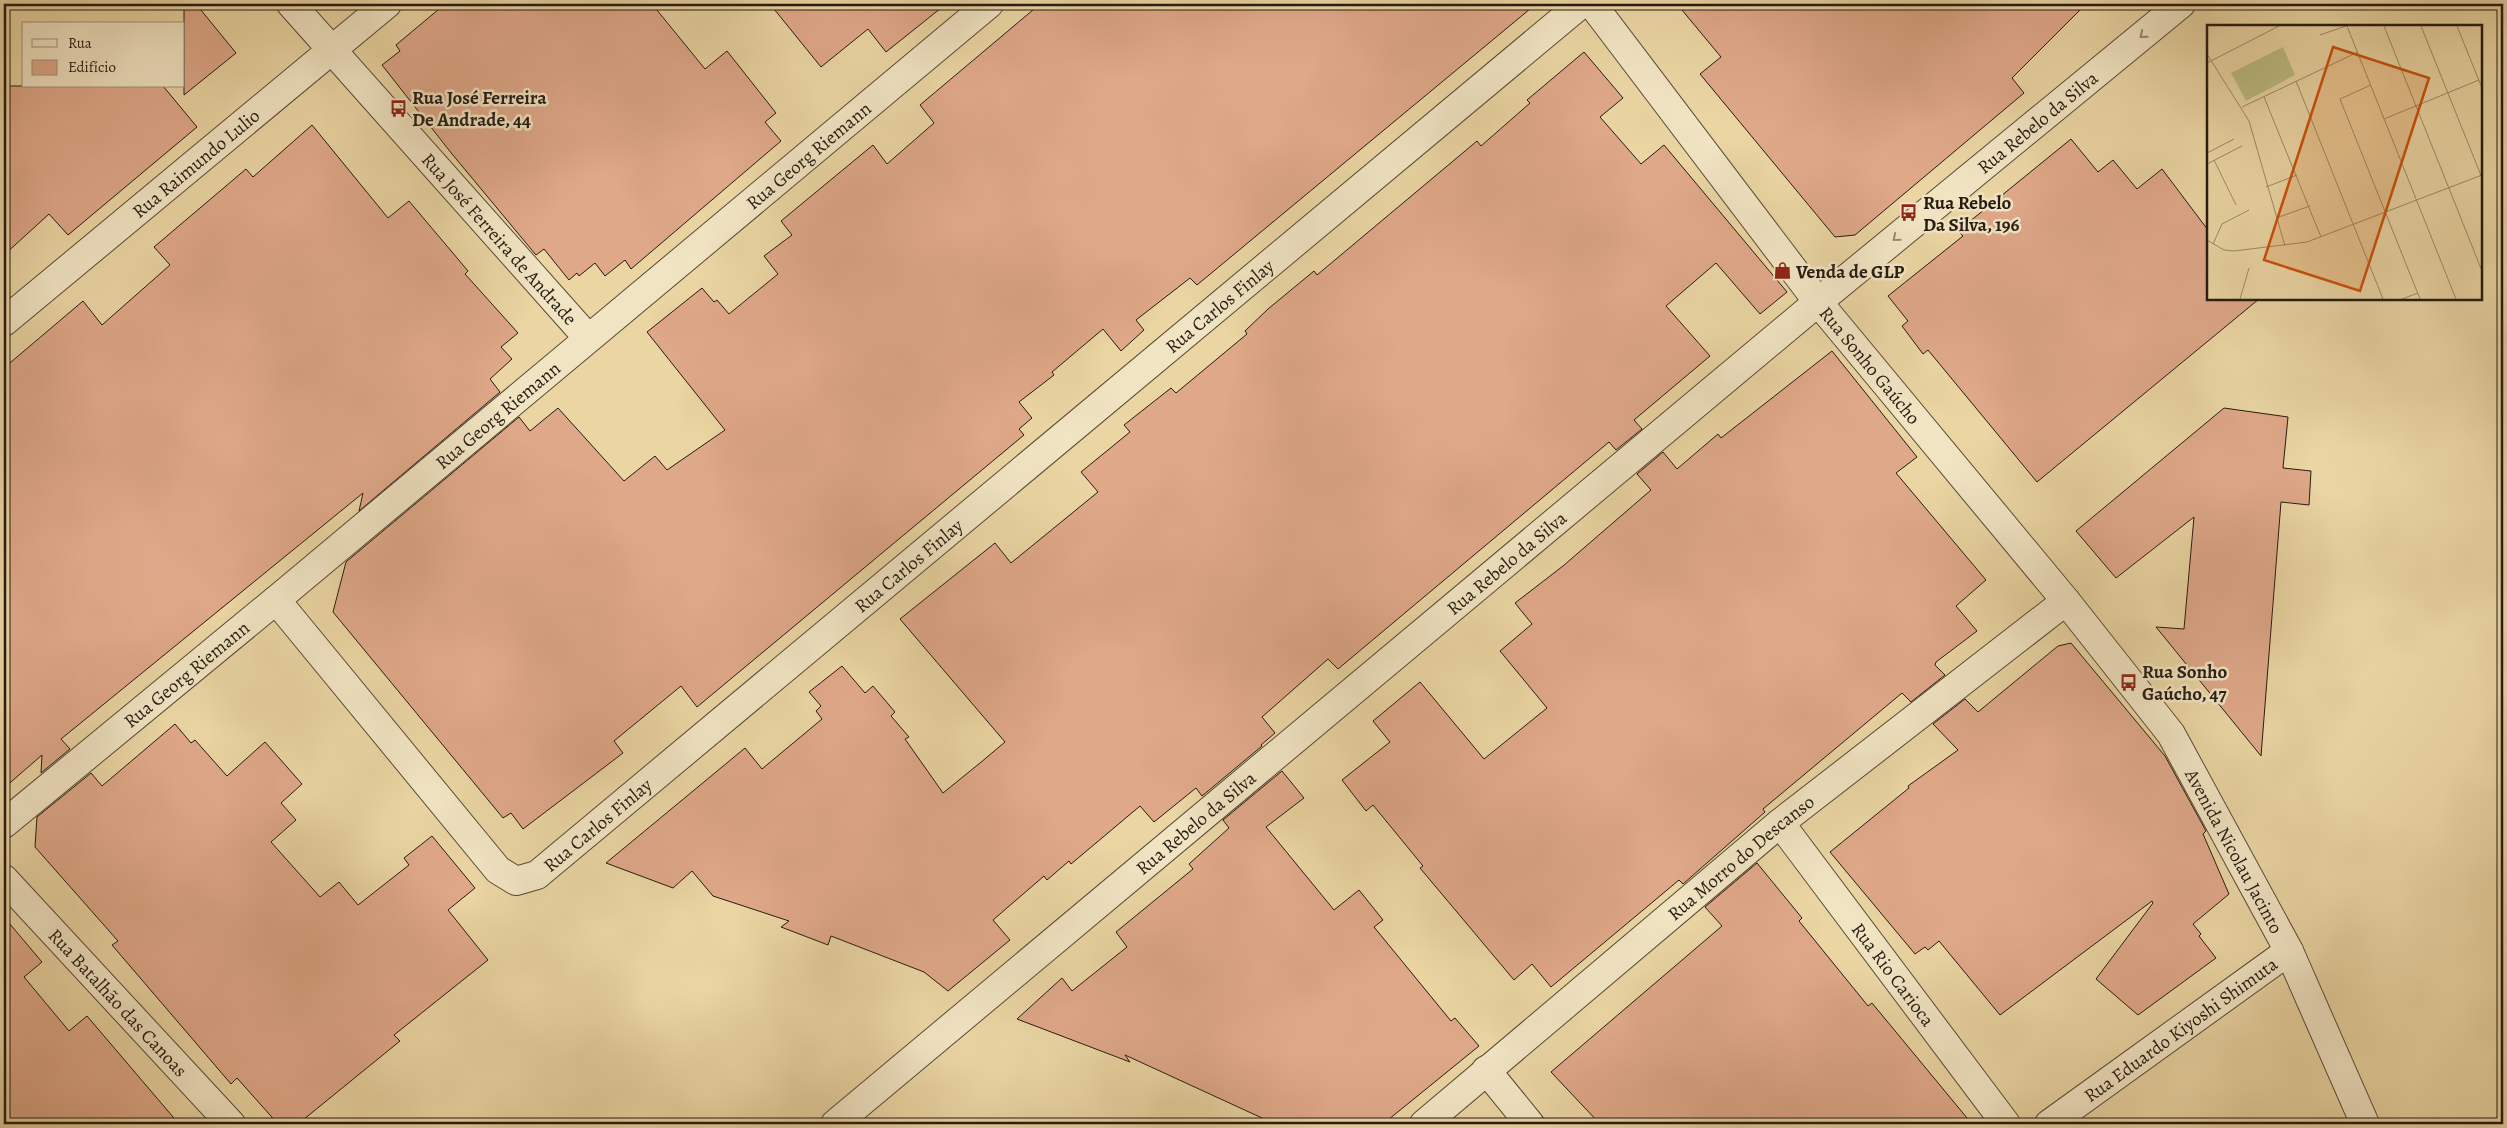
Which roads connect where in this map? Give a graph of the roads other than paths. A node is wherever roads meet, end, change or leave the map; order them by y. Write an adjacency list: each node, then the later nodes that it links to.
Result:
1 (292, 4): 7 (street, Rua José Ferreira de Andrade)
2 (386, 4): 7 (street, Rua Raimundo Lulio)
3 (989, 4): 10 (street, Rua Georg Riemann)
4 (1581, 4): 11 (street, Rua Carlos Finlay)
5 (1592, 4): 8 (street, Rua Sonho Gaúcho)
6 (2181, 4): 8 (street, Rua Rebelo da Silva, one-way to 8)
7 (331, 50): 9 (street, Rua Raimundo Lulio); 10 (street, Rua José Ferreira de Andrade)
8 (1818, 302): 12 (street, Rua Sonho Gaúcho); 19 (street, Rua Rebelo da Silva)
9 (4, 322)
10 (588, 338): 11 (street, Rua Georg Riemann)
11 (276, 600): 14 (street, Rua Georg Riemann)
12 (2066, 601): 13 (street, Rua Morro do Descanso); 16 (street, Avenida Nicolau Jacinto)
13 (1780, 823): 17 (street, Rua Morro do Descanso); 22 (street, Rua Rio Carioca)
14 (4, 824)
15 (4, 879): 18 (street, Rua Batalhão das Canoas)
16 (2289, 951): 23 (street, Rua Eduardo Kiyoshi Shimuta); 24 (street, Avenida Nicolau Jacinto)
17 (1486, 1070): 20 (street, Rua Morro do Descanso); 21 (street)
18 (231, 1124)
19 (835, 1124)
20 (1424, 1124)
21 (1530, 1124)
22 (2006, 1124)
23 (2049, 1124)
24 (2365, 1124)

